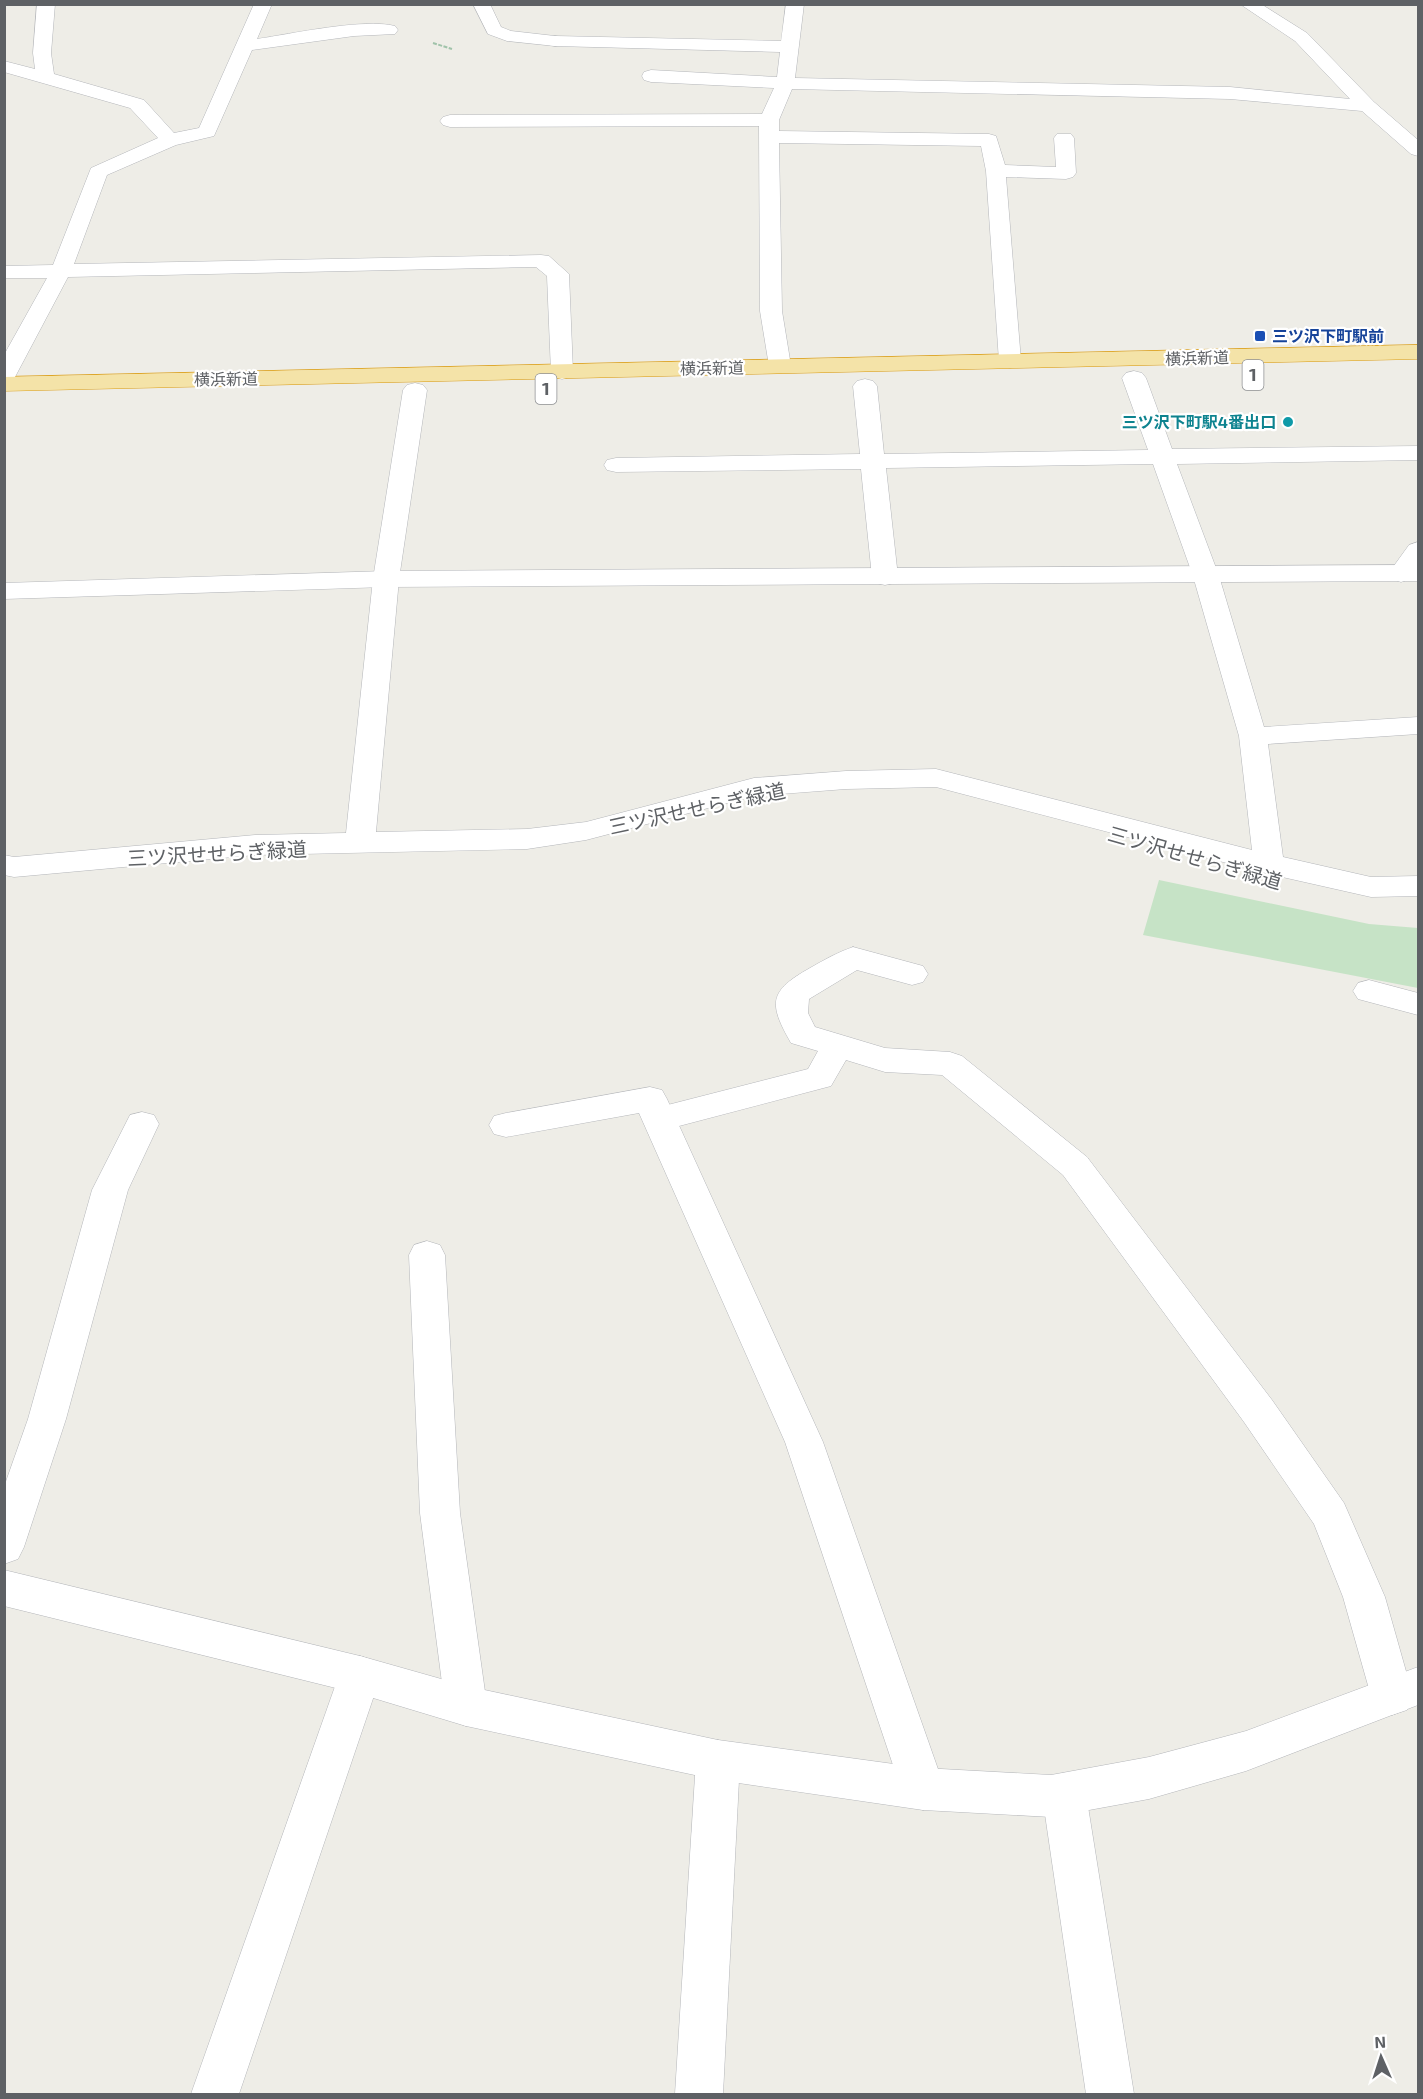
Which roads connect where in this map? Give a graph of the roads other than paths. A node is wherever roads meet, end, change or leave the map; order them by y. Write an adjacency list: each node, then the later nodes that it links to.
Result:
1 (46, 4): 11 (street)
2 (263, 4): 7 (street)
3 (481, 4): 8 (street)
4 (795, 4): 8 (street)
5 (1248, 4): 13 (street)
6 (389, 30): 7 (street)
7 (244, 46): 17 (street)
8 (789, 47): 12 (street)
9 (4, 66): 11 (street)
10 (651, 76): 12 (street)
11 (45, 77): 17 (street)
12 (785, 83): 13 (street); 15 (street)
13 (1366, 106): 18 (street)
14 (450, 121): 15 (street)
15 (769, 129): 19 (street); 24 (street)
16 (1064, 138): 19 (street)
17 (170, 140): 20 (street)
18 (1419, 150)
19 (996, 171): 23 (street)
20 (61, 271): 21 (street); 26 (street); 27 (street)
21 (4, 272)
22 (1419, 352): 23 (highway, 横浜新道 / 1)
23 (1010, 361): 24 (highway, 横浜新道 / 1)
24 (780, 366): 26 (highway, 横浜新道 / 1)
25 (1419, 371): 28 (highway, 横浜新道 / 1)
26 (562, 372): 29 (highway, 横浜新道 / 1)
27 (4, 377)
28 (1134, 378): 30 (highway, 横浜新道 / 1); 34 (street)
29 (4, 384)
30 (865, 386): 31 (highway, 横浜新道 / 1); 35 (street)
31 (416, 390): 32 (highway, 横浜新道 / 1); 41 (street)
32 (4, 400)
33 (1419, 453): 34 (street)
34 (1163, 459): 35 (street); 39 (street)
35 (874, 460): 36 (street); 40 (street)
36 (616, 465)
37 (1419, 550): 38 (street)
38 (1410, 574): 39 (street)
39 (1206, 576): 40 (street); 44 (street)
40 (885, 577): 41 (street)
41 (386, 579): 42 (street); 45 (street)
42 (4, 591)
43 (1419, 725): 44 (street)
44 (1253, 736): 46 (street)
45 (360, 842): 46 (street); 47 (street)
46 (1269, 864): 48 (street)
47 (4, 865)
48 (1419, 886)
49 (912, 974): 52 (street)
50 (1369, 991): 51 (street)
51 (1419, 1004)
52 (838, 1046): 53 (street); 60 (street)
53 (660, 1119): 55 (street); 63 (street)
54 (142, 1124): 57 (street)
55 (506, 1125)
56 (427, 1255): 61 (street)
57 (4, 1547)
58 (4, 1588): 59 (street)
59 (360, 1675): 61 (street); 65 (street)
60 (1406, 1691): 64 (street)
61 (466, 1706): 62 (street)
62 (718, 1760): 63 (street); 66 (street)
63 (923, 1789): 64 (street)
64 (1064, 1794): 67 (street)
65 (215, 2094)
66 (699, 2094)
67 (1110, 2094)

